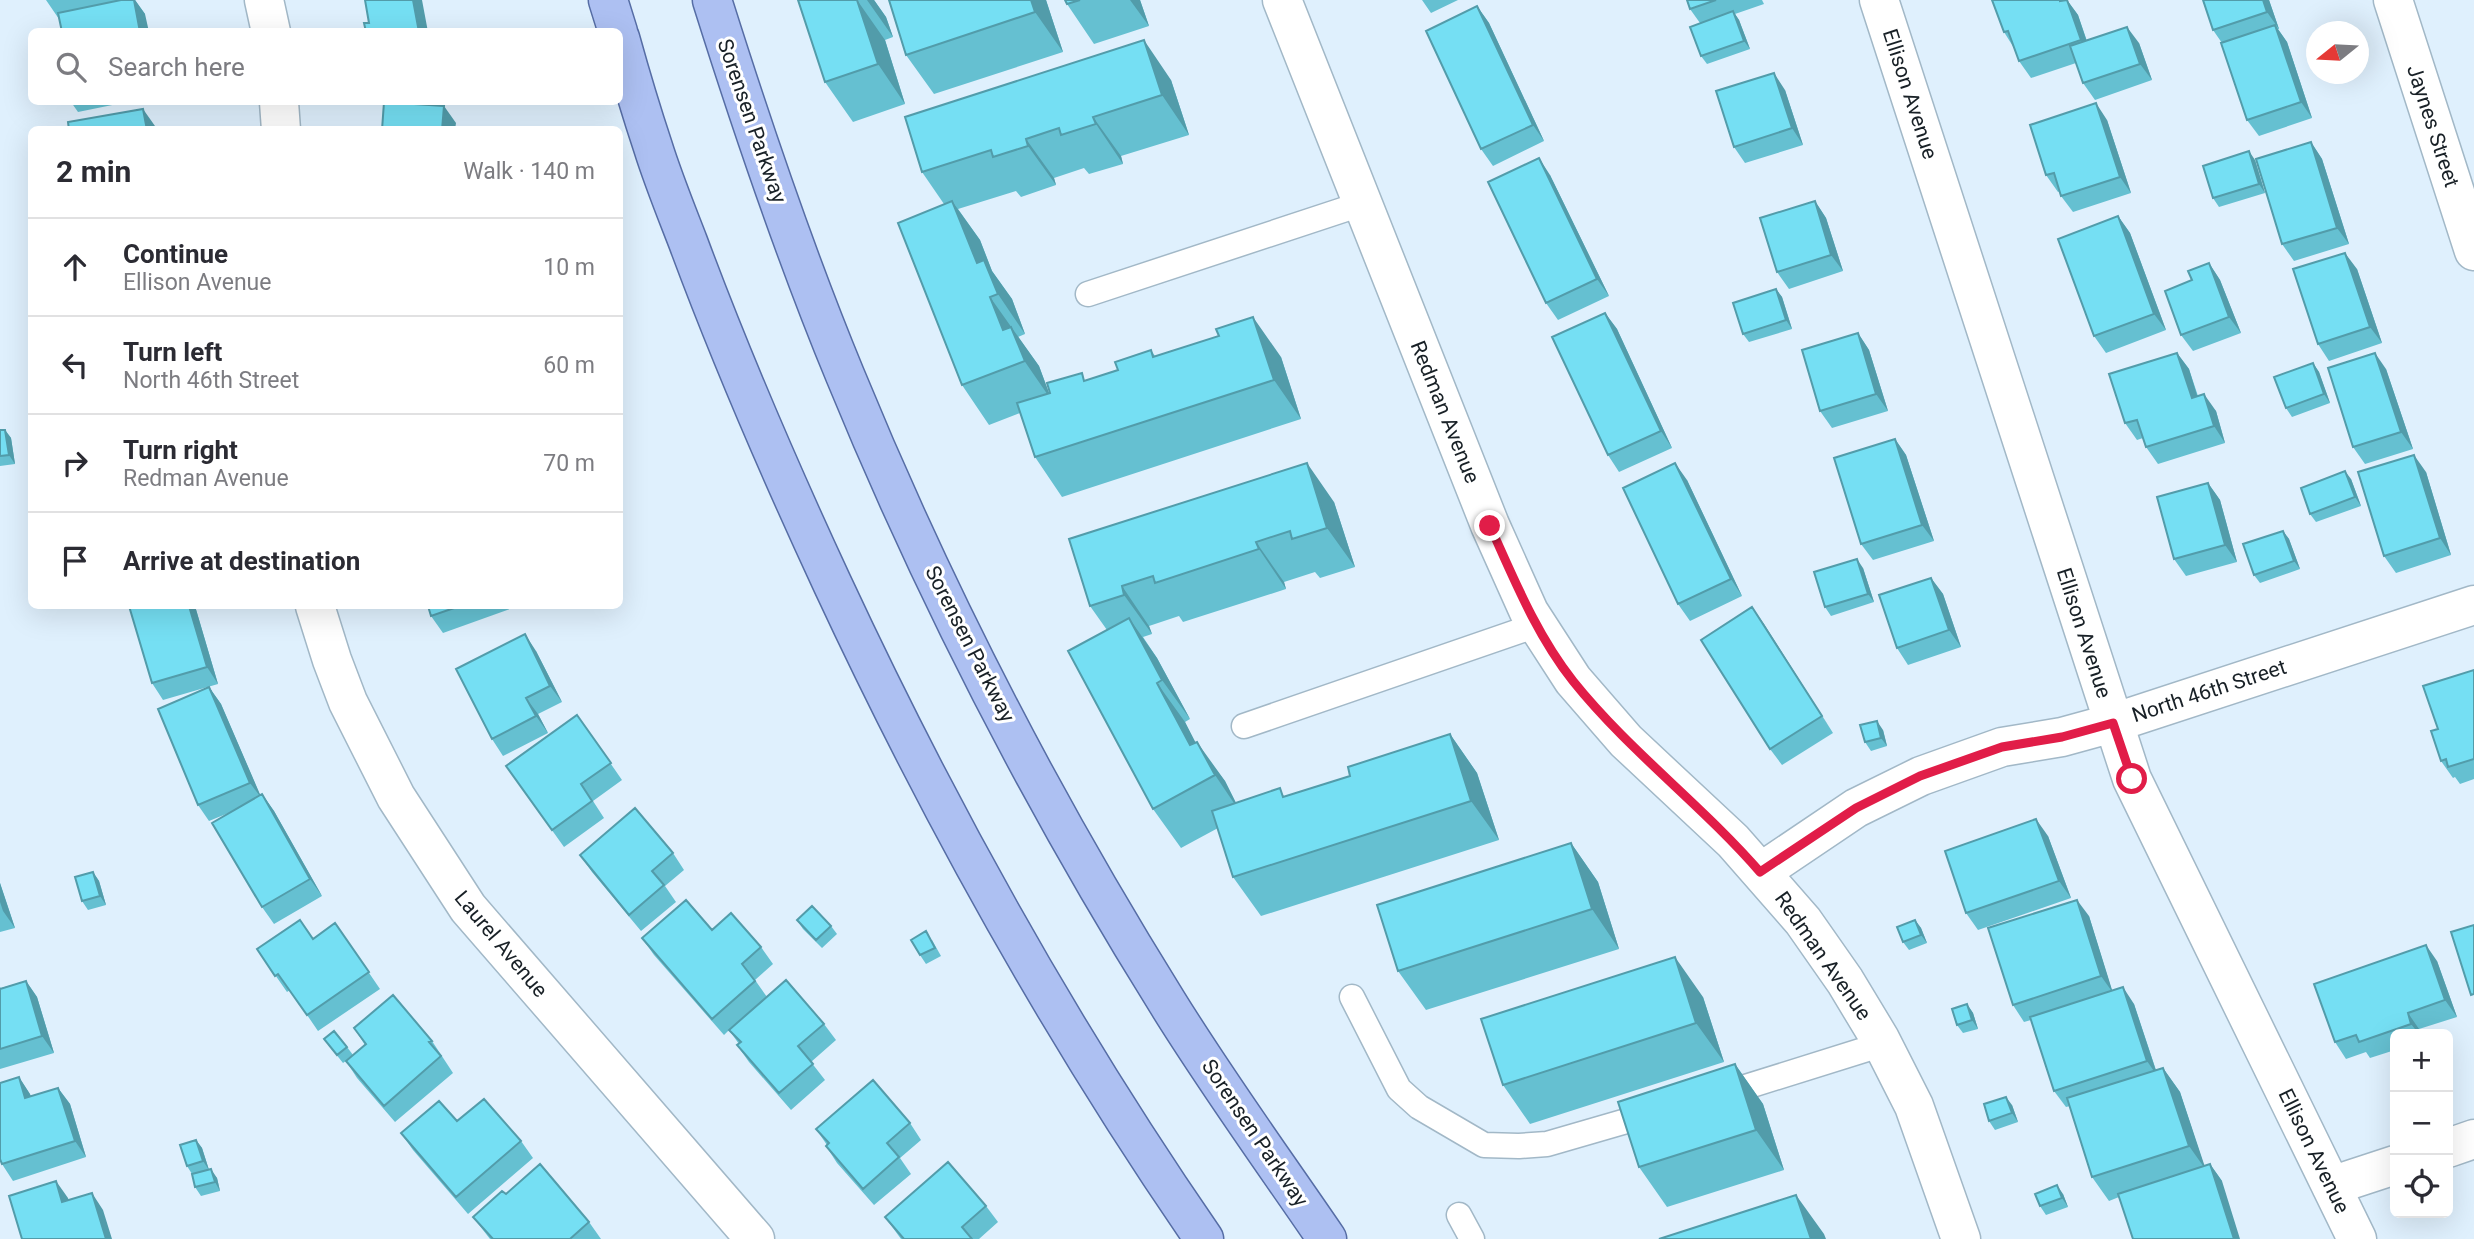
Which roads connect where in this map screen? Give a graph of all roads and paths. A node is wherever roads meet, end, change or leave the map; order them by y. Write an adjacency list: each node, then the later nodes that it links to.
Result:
1 (264, 0): 7 (street)
2 (608, 0): 8 (main road)
3 (712, 0): 32 (main road, Sorensen Parkway)
4 (1282, 0): 12 (street, Redman Avenue)
5 (1880, 0): 18 (street, Ellison Avenue)
6 (2393, 0): 13 (street, Jaynes Street)
7 (270, 28)
8 (617, 28)
9 (623, 48): 31 (main road)
10 (279, 105): 11 (street)
11 (281, 126)
12 (1361, 204): 14 (lane); 17 (street, Redman Avenue)
13 (2474, 251)
14 (1088, 294)
15 (2474, 604): 18 (street, North 46th Street)
16 (316, 609): 30 (street, Laurel Avenue)
17 (1537, 625): 19 (lane); 20 (street, Redman Avenue)
18 (2113, 723): 20 (street, North 46th Street); 28 (street, Ellison Avenue)
19 (1244, 726)
20 (1760, 872): 22 (street, Redman Avenue)
21 (1352, 997): 24 (lane)
22 (1883, 1044): 23 (lane); 34 (street, Redman Avenue)
23 (1702, 1100)
24 (1676, 1107)
25 (2474, 1139): 26 (street)
26 (2453, 1146)
27 (2390, 1167): 28 (street)
28 (2331, 1186): 35 (street, Ellison Avenue)
29 (1459, 1215): 33 (lane)
30 (755, 1239)
31 (1204, 1239)
32 (1327, 1239)
33 (1472, 1239)
34 (1961, 1239)
35 (2357, 1239)

